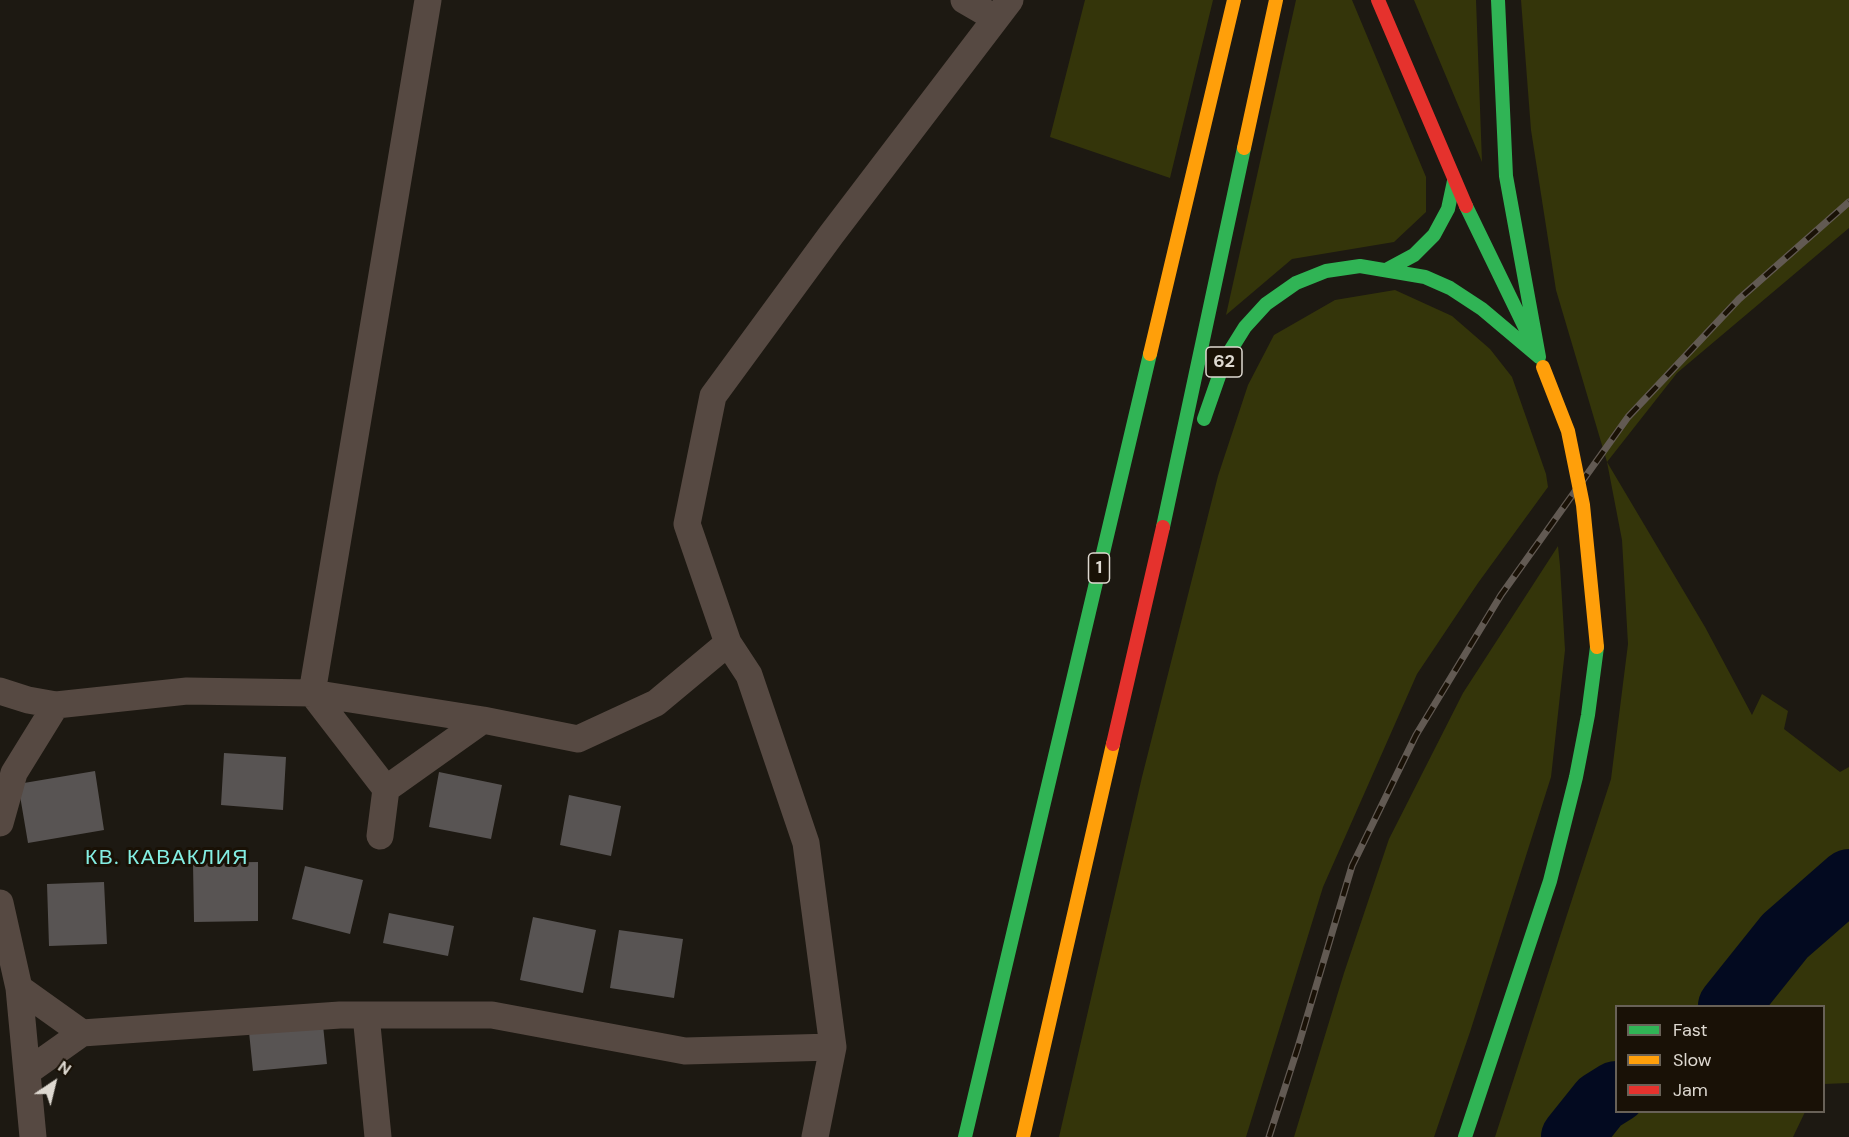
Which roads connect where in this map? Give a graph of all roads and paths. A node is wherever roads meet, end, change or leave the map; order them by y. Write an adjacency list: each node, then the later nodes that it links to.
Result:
1 (428, 0): 14 (street)
2 (964, 0): 7 (street)
3 (1234, 0): 29 (main road, 1)
4 (1275, 0): 11 (main road)
5 (1377, 0): 8 (main road, 62)
6 (1497, 0): 10 (main road)
7 (1003, 9): 12 (street)
8 (1454, 181): 9 (main road); 10 (main road, 62)
9 (1388, 269): 10 (main road, 62); 11 (main road, 62)
10 (1541, 362): 31 (main road, 62, bridge)
11 (1157, 554): 30 (main road)
12 (728, 643): 16 (street); 24 (street)
13 (0, 692): 15 (street)
14 (312, 693): 15 (street); 16 (street); 17 (street)
15 (56, 705): 18 (street)
16 (483, 720): 17 (street)
17 (386, 789): 19 (street)
18 (0, 823)
19 (380, 836)
20 (0, 903): 21 (street)
21 (19, 988): 23 (street); 25 (street)
22 (366, 1015): 23 (street); 24 (street); 27 (street)
23 (82, 1033): 25 (street)
24 (832, 1047): 28 (street)
25 (27, 1071): 26 (street)
26 (33, 1137)
27 (378, 1137)
28 (815, 1137)
29 (965, 1137)
30 (1023, 1137)
31 (1465, 1137)

